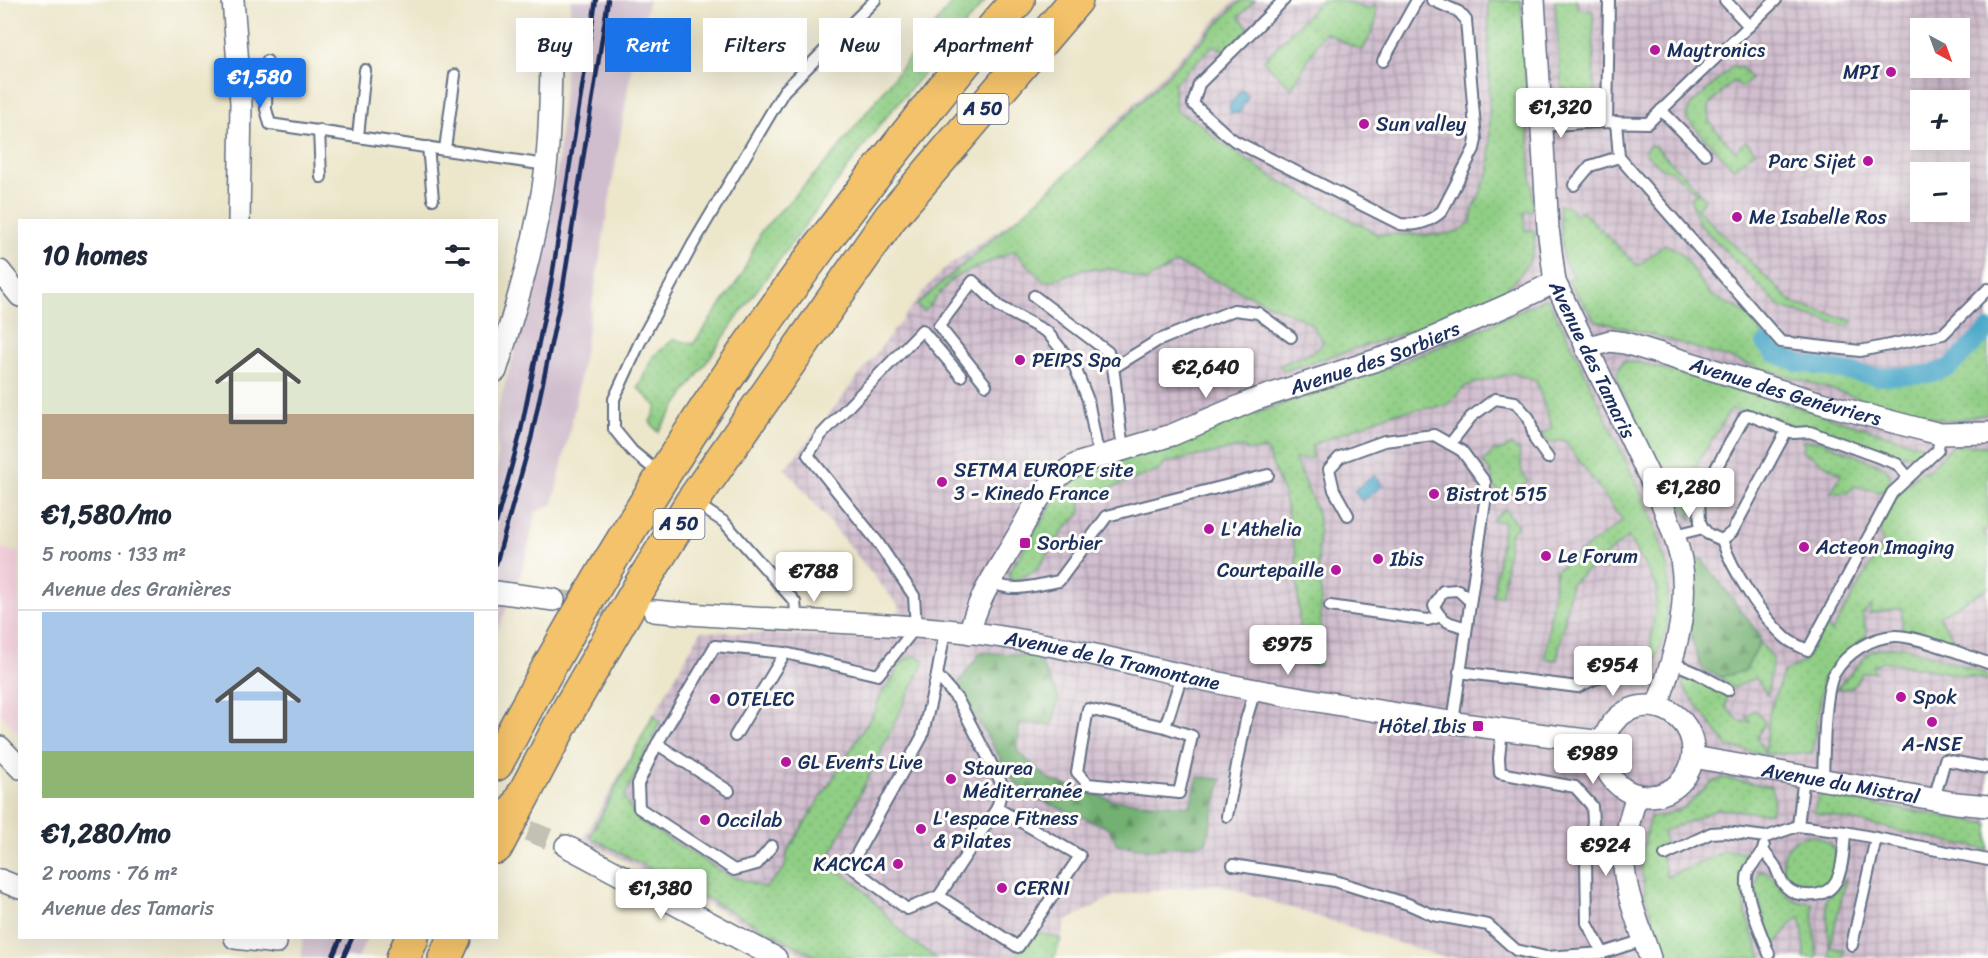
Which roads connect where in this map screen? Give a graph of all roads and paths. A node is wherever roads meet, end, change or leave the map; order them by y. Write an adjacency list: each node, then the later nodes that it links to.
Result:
1 (233, 0): 31 (street)
2 (875, 0): 51 (lane)
3 (1018, 0): 51 (highway, A 50)
4 (1076, 0): 53 (highway, A 50)
5 (1284, 0): 7 (lane)
6 (1417, 0): 14 (lane)
7 (1432, 0)
8 (1534, 0): 20 (street, Avenue des Tamaris)
9 (1609, 0): 19 (lane)
10 (1725, 0): 12 (lane)
11 (1776, 0): 12 (lane)
12 (1749, 26): 18 (lane)
13 (267, 61): 21 (lane)
14 (1383, 61)
15 (365, 70): 22 (lane)
16 (550, 72): 27 (street)
17 (455, 75): 24 (lane)
18 (1661, 110): 19 (lane); 25 (lane)
19 (1612, 122): 20 (lane); 26 (lane)
20 (1540, 126): 33 (street, Avenue des Tamaris)
21 (319, 130): 22 (lane); 28 (lane)
22 (357, 136): 23 (lane)
23 (428, 147): 24 (lane); 30 (lane)
24 (445, 149): 27 (lane)
25 (1704, 154)
26 (1619, 157): 29 (lane); 34 (lane)
27 (546, 165): 39 (street)
28 (321, 177)
29 (1574, 185)
30 (433, 199)
31 (239, 219)
32 (0, 271): 35 (street)
33 (1556, 282): 38 (street, Avenue des Tamaris); 47 (street, Avenue des Sorbiers)
34 (1988, 289)
35 (18, 294)
36 (1034, 296): 40 (lane)
37 (1292, 337): 40 (lane)
38 (1586, 348): 45 (street, Avenue des Genévriers); 56 (street, Avenue des Tamaris)
39 (498, 364)
40 (1113, 368): 47 (lane)
41 (961, 376): 66 (lane)
42 (986, 385): 48 (lane)
43 (1787, 430): 52 (lane); 55 (lane); 57 (lane)
44 (1988, 433): 45 (street, Avenue des Genévriers)
45 (1940, 434): 52 (lane)
46 (1450, 444): 49 (lane); 54 (lane); 61 (lane)
47 (1124, 450): 48 (street, Avenue des Sorbiers)
48 (1102, 457): 58 (street, Avenue des Sorbiers)
49 (1548, 458)
50 (1268, 475): 58 (lane)
51 (662, 476): 88 (highway, A 50)
52 (1908, 477): 57 (lane)
53 (693, 502): 65 (lane); 102 (highway, A 50)
54 (1348, 515)
55 (1703, 528): 56 (lane); 57 (lane)
56 (1675, 535): 71 (street, Avenue des Tamaris)
57 (1722, 540)
58 (991, 582): 69 (street, Avenue des Sorbiers)
59 (498, 592): 60 (street)
60 (554, 600)
61 (1470, 601): 64 (lane); 67 (lane)
62 (1330, 606): 64 (lane)
63 (654, 611): 65 (street, Avenue de la Tramontane)
64 (1439, 617): 67 (lane)
65 (797, 622): 66 (street, Avenue de la Tramontane)
66 (916, 627): 68 (street, Avenue de la Tramontane); 70 (lane)
67 (1466, 627): 74 (lane)
68 (945, 631): 69 (street, Avenue de la Tramontane); 75 (lane)
69 (970, 633): 76 (street, Avenue de la Tramontane)
70 (785, 653): 83 (lane); 85 (lane)
71 (1671, 662): 78 (lane); 79 (street, Avenue des Tamaris)
72 (1988, 663): 91 (lane)
73 (1636, 666): 74 (lane)
74 (1459, 672): 80 (lane)
75 (937, 675): 96 (lane); 111 (lane)
76 (1182, 675): 77 (street, Avenue de la Tramontane); 81 (lane)
77 (1255, 690): 80 (street, Avenue de la Tramontane); 97 (lane)
78 (1728, 690)
79 (1658, 707): 84 (street); 87 (street)
80 (1453, 722): 82 (street, Avenue de la Tramontane)
81 (1165, 727): 81 (lane)
82 (1502, 729): 84 (street, Avenue de la Tramontane); 118 (lane)
83 (735, 736)
84 (1604, 742): 93 (street)
85 (657, 744): 92 (lane); 104 (lane)
86 (0, 747): 89 (street)
87 (1693, 757): 91 (street, Avenue du Mistral); 93 (street)
88 (498, 760)
89 (18, 766)
90 (1988, 768): 94 (lane)
91 (1814, 778): 94 (street, Avenue du Mistral); 98 (lane)
92 (729, 791)
93 (1637, 795): 117 (street)
94 (1934, 799): 95 (street, Avenue du Mistral)
95 (1988, 806)
96 (998, 808): 111 (lane); 111 (lane)
97 (1227, 816)
98 (1798, 826): 99 (lane); 100 (lane)
99 (1845, 832): 101 (lane); 105 (lane)
100 (1766, 837): 105 (lane); 106 (lane)
101 (1876, 838): 107 (lane); 116 (lane)
102 (498, 843)
103 (566, 846): 122 (street)
104 (772, 846)
105 (1764, 851): 119 (lane)
106 (1665, 855)
107 (1988, 860)
108 (1233, 865): 118 (lane)
109 (0, 880): 110 (street)
110 (18, 887)
111 (939, 896)
112 (243, 939): 115 (street)
113 (412, 939): 120 (highway)
114 (454, 939): 121 (highway)
115 (276, 943)
116 (1852, 945)
117 (1647, 949): 118 (lane)
118 (1603, 953)
119 (1769, 954)
120 (403, 958)
121 (445, 958)
122 (776, 958)

